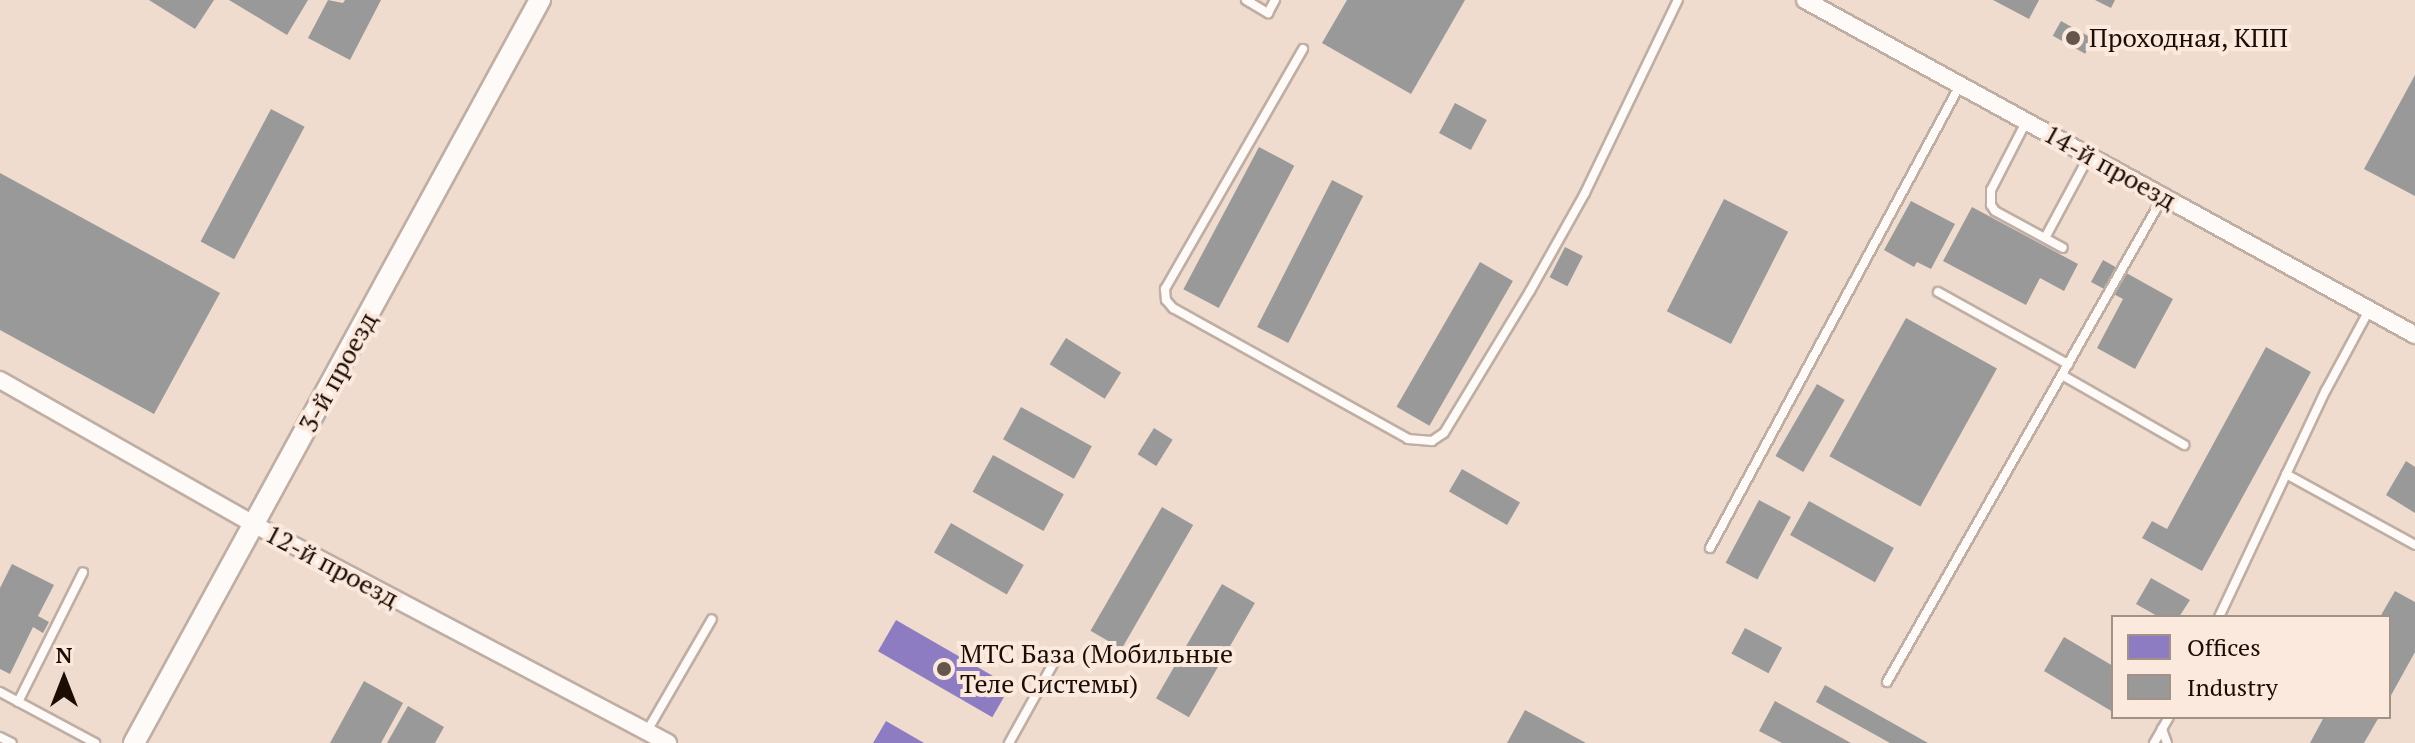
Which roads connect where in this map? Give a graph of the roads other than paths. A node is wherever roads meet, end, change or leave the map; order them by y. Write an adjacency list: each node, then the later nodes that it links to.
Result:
1 (540, 0): 21 (street, 3-й проезд)
2 (1246, 0): 3 (lane)
3 (1275, 0)
4 (1678, 0): 6 (lane)
5 (1805, 0): 7 (street, 14-й проезд)
6 (1303, 49)
7 (1960, 85): 8 (street, 14-й проезд); 23 (lane)
8 (2026, 121): 9 (street, 14-й проезд); 11 (lane)
9 (2089, 156): 10 (street, 14-й проезд); 11 (lane)
10 (2164, 197): 14 (street, 14-й проезд); 16 (lane)
11 (2045, 238): 12 (lane)
12 (2063, 248)
13 (1938, 292): 16 (lane)
14 (2369, 310): 15 (street, 14-й проезд); 20 (lane)
15 (2415, 335)
16 (2068, 364): 17 (lane)
17 (2062, 375): 19 (lane); 28 (lane)
18 (0, 380): 21 (street, 12-й проезд)
19 (2184, 445)
20 (2286, 474): 22 (lane); 25 (lane)
21 (255, 525): 33 (street, 12-й проезд); 37 (street, 3-й проезд)
22 (2415, 545)
23 (1710, 548)
24 (83, 572): 30 (lane)
25 (2220, 615)
26 (712, 619): 33 (lane)
27 (1058, 655): 39 (lane)
28 (1887, 682)
29 (0, 692): 30 (lane)
30 (18, 702): 36 (lane)
31 (2168, 719): 32 (lane)
32 (2162, 729): 40 (lane); 41 (lane)
33 (647, 731): 38 (street, 12-й проезд)
34 (0, 737): 35 (lane)
35 (12, 743)
36 (95, 743)
37 (134, 743)
38 (668, 743)
39 (1009, 743)
40 (2154, 743)
41 (2167, 743)

